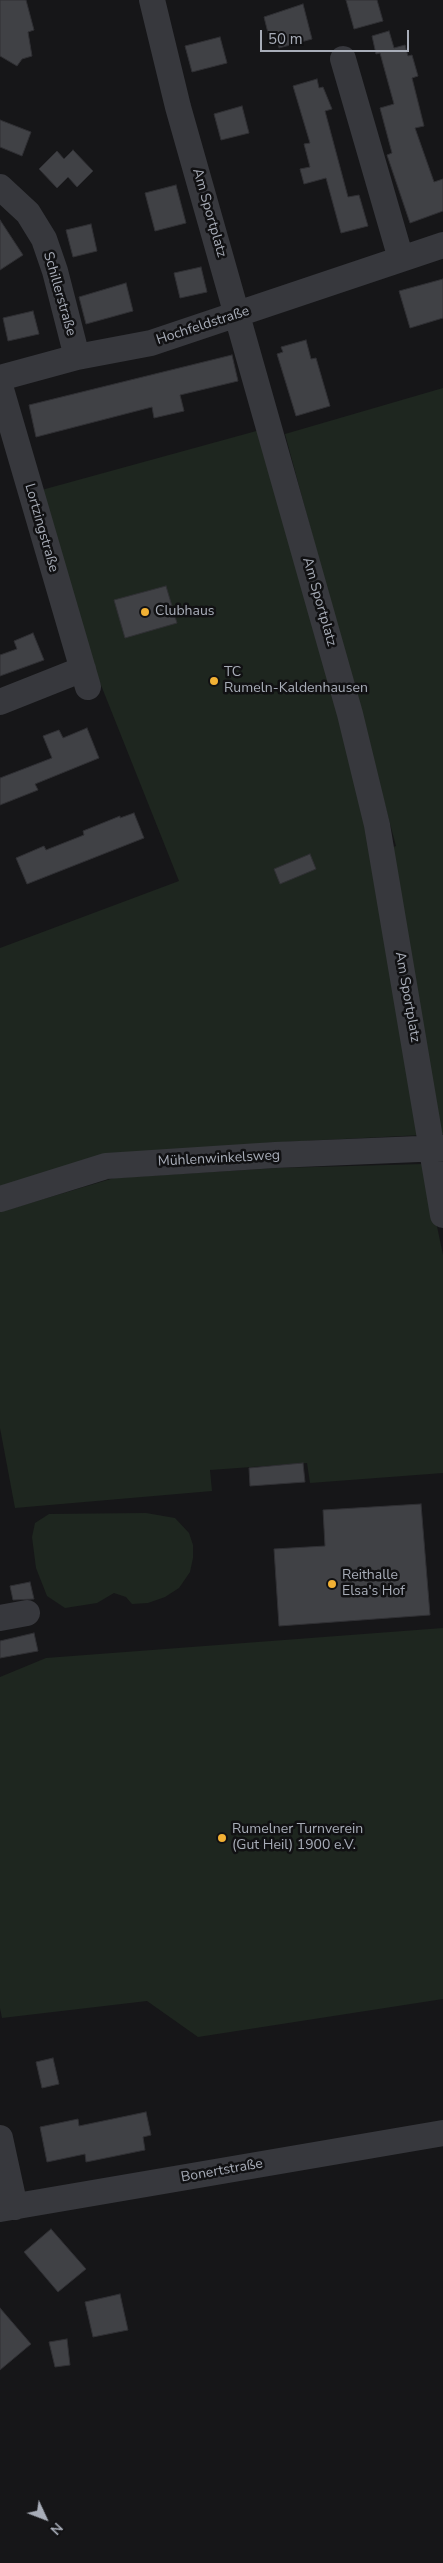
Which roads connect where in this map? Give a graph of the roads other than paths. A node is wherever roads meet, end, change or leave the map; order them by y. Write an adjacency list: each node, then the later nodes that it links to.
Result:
1 (152, 0): 6 (street, Am Sportplatz)
2 (343, 59): 5 (street)
3 (0, 187): 7 (street, Schillerstraße)
4 (443, 245): 5 (street, Hochfeldstraße)
5 (401, 259): 6 (street, Hochfeldstraße)
6 (239, 315): 7 (street, Hochfeldstraße); 11 (street, Am Sportplatz)
7 (77, 358): 8 (street, Hochfeldstraße)
8 (0, 378)
9 (0, 386): 10 (street, Lortzingstraße)
10 (0, 702)
11 (438, 1148): 12 (street, Mühlenwinkelsweg); 13 (street, Am Sportplatz)
12 (0, 1199)
13 (443, 1214)
14 (27, 1613): 15 (street)
15 (0, 1618)
16 (443, 2133): 18 (street, Bonertstraße)
17 (0, 2138): 18 (street)
18 (8, 2208)

